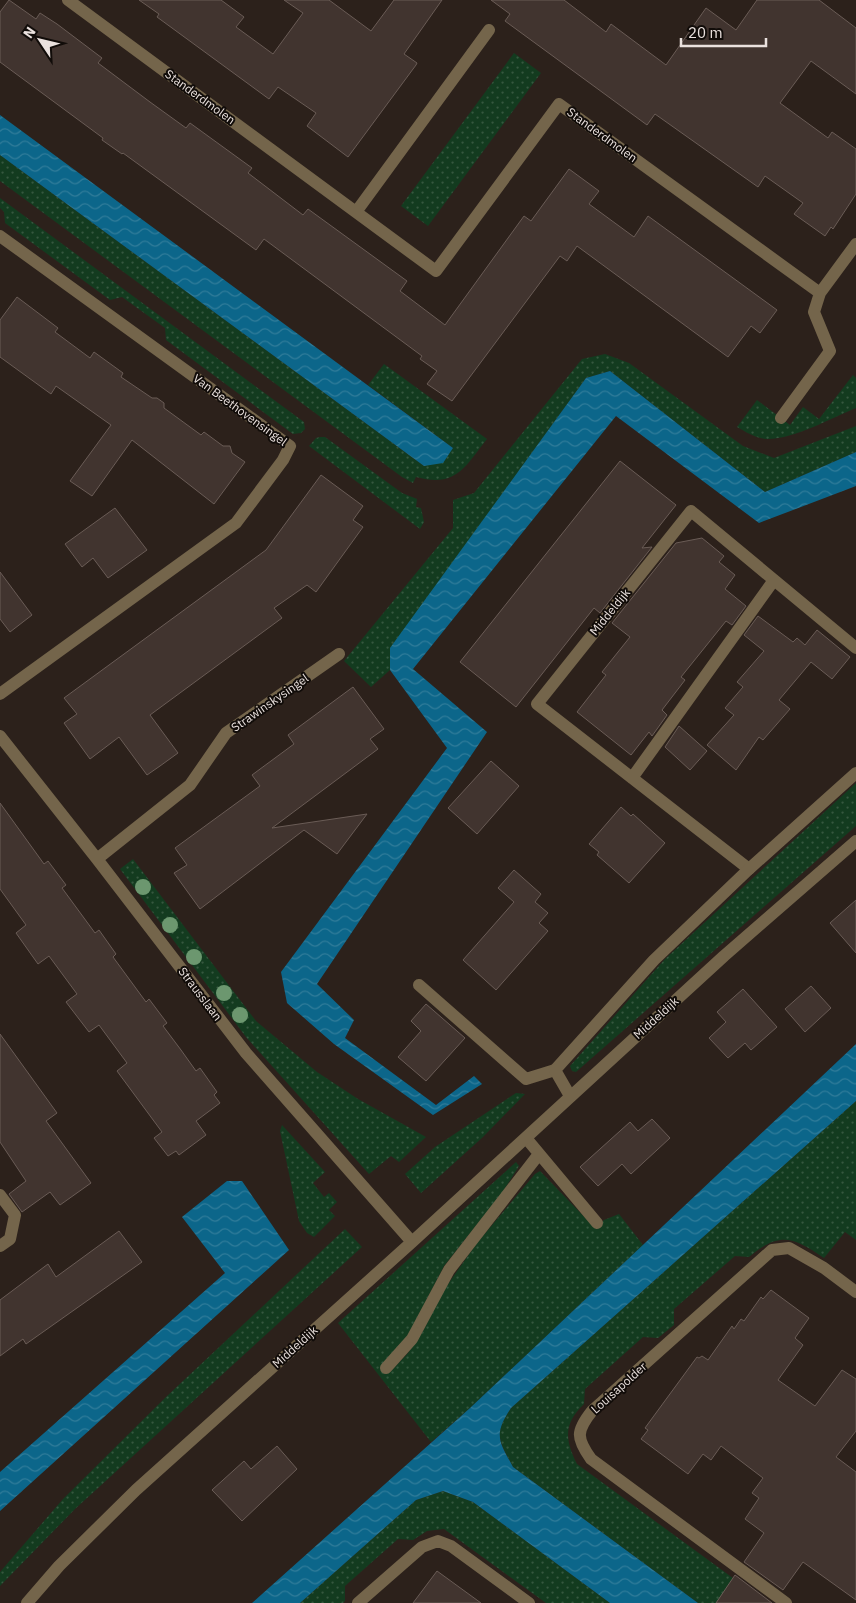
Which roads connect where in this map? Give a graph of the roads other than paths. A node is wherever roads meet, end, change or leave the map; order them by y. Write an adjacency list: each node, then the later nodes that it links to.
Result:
1 (68, 0): 3 (street, Standerdmolen)
2 (489, 30): 3 (street)
3 (356, 212): 6 (street, Standerdmolen)
4 (0, 236): 11 (street, Van Beethovensingel)
5 (856, 244): 6 (street)
6 (820, 293): 7 (street)
7 (781, 418)
8 (774, 580): 9 (street, Middeldijk); 14 (street); 14 (street, Middeldijk)
9 (856, 648)
10 (339, 654): 16 (street, Strawinskysingel)
11 (0, 694)
12 (0, 736): 16 (street, Strausslaan)
13 (856, 773): 17 (street)
14 (632, 778): 17 (street, Middeldijk)
15 (856, 841): 20 (street, Middeldijk)
16 (97, 859): 25 (street, Strausslaan)
17 (749, 869): 19 (street)
18 (418, 985): 19 (street)
19 (555, 1070): 20 (street)
20 (570, 1096): 21 (street, Middeldijk)
21 (526, 1138): 22 (street); 25 (street, Middeldijk)
22 (539, 1154): 24 (street); 28 (street)
23 (0, 1195): 26 (street)
24 (597, 1223)
25 (412, 1242): 29 (street, Middeldijk)
26 (0, 1246)
27 (856, 1292): 32 (street, Louisapolder)
28 (386, 1368)
29 (27, 1603)
30 (358, 1603): 31 (street)
31 (529, 1603)
32 (786, 1603)

